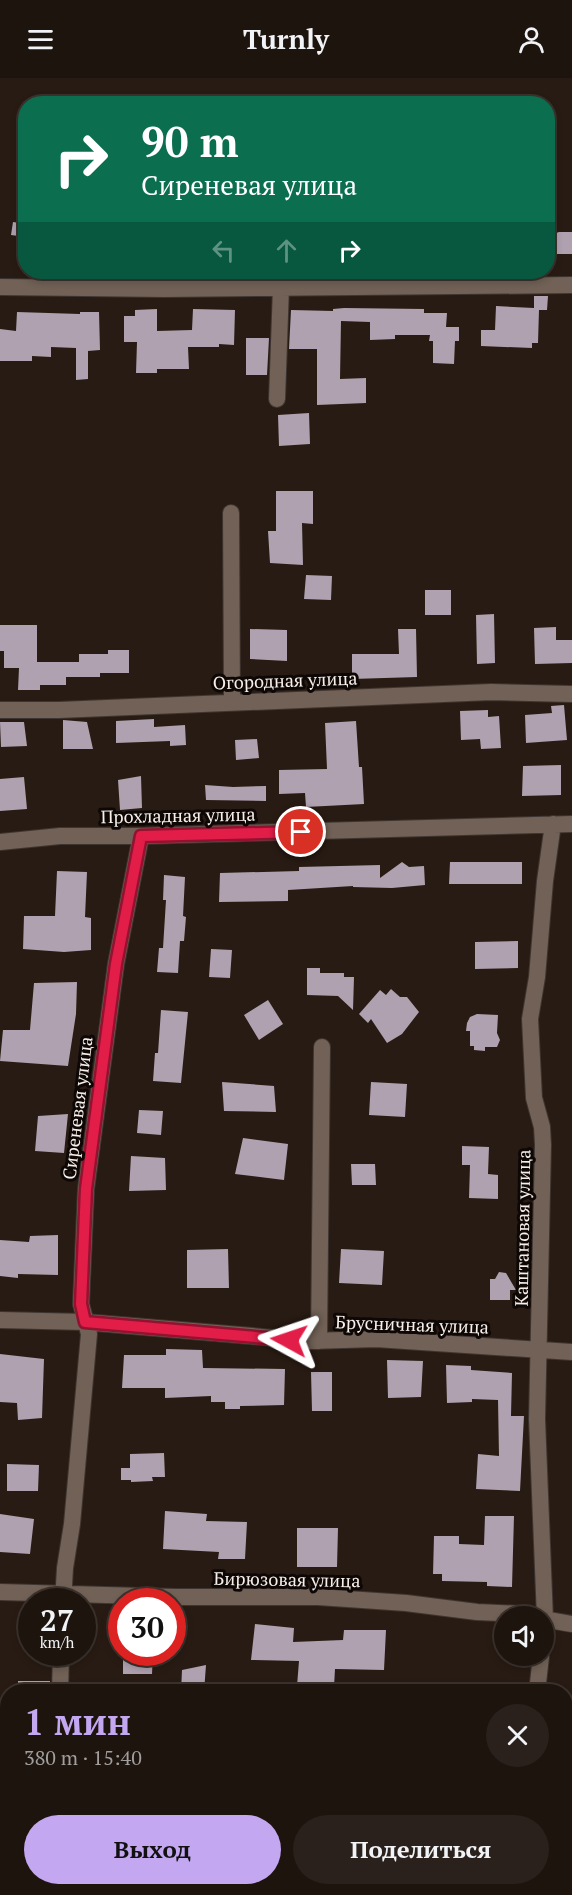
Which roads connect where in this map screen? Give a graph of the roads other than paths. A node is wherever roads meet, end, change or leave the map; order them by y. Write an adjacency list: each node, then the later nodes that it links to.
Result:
1 (572, 285): 3 (street)
2 (0, 287): 3 (street)
3 (281, 287): 4 (street)
4 (277, 399)
5 (231, 513): 7 (street)
6 (572, 694): 7 (street, Огородная улица)
7 (232, 702): 8 (street, Огородная улица)
8 (0, 710)
9 (553, 824): 10 (street, Прохладная улица); 11 (street, Прохладная улица); 17 (street, Каштановая улица)
10 (572, 824)
11 (141, 836): 12 (street, Прохладная улица); 15 (street, Сиреневая улица)
12 (0, 842)
13 (322, 1047): 16 (street)
14 (0, 1320): 15 (street, Брусничная улица)
15 (85, 1322): 16 (street, Брусничная улица); 19 (street, Сиреневая улица)
16 (320, 1341): 17 (street, Брусничная улица)
17 (540, 1349): 18 (street, Брусничная улица); 23 (street, Каштановая улица)
18 (572, 1352)
19 (64, 1588)
20 (0, 1592): 21 (street, Бирюзовая улица)
21 (18, 1594)
22 (96, 1598): 24 (street, Бирюзовая улица)
23 (542, 1606)
24 (494, 1613)
25 (554, 1623): 26 (street, Бирюзовая улица)
26 (572, 1624)
27 (61, 1666): 29 (street)
28 (540, 1666): 30 (street)
29 (60, 1684)
30 (538, 1684)

